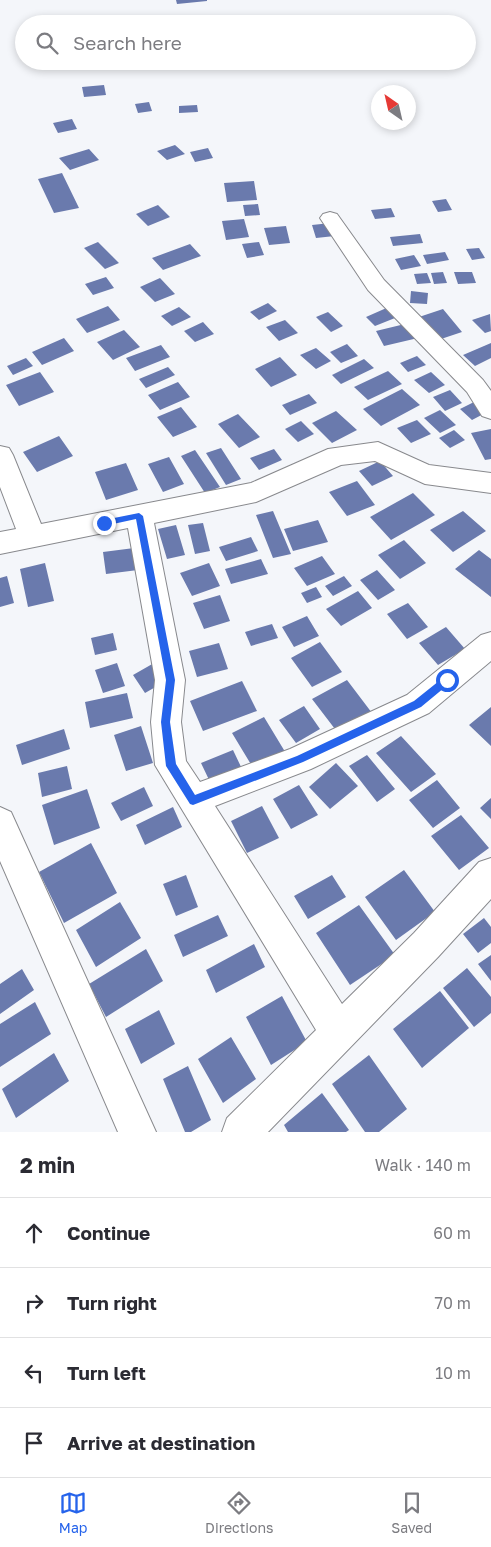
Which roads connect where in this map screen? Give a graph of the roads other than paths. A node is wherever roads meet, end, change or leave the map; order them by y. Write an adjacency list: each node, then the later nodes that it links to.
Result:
1 (330, 218): 2 (street)
2 (491, 410)
3 (0, 455): 6 (street)
4 (491, 483): 5 (street)
5 (139, 516): 6 (street); 9 (street)
6 (33, 537): 7 (street)
7 (0, 543)
8 (491, 644): 9 (street)
9 (193, 800): 12 (street)
10 (0, 823): 13 (street)
11 (491, 874): 12 (street)
12 (338, 1033): 14 (street)
13 (137, 1132)
14 (241, 1132)

